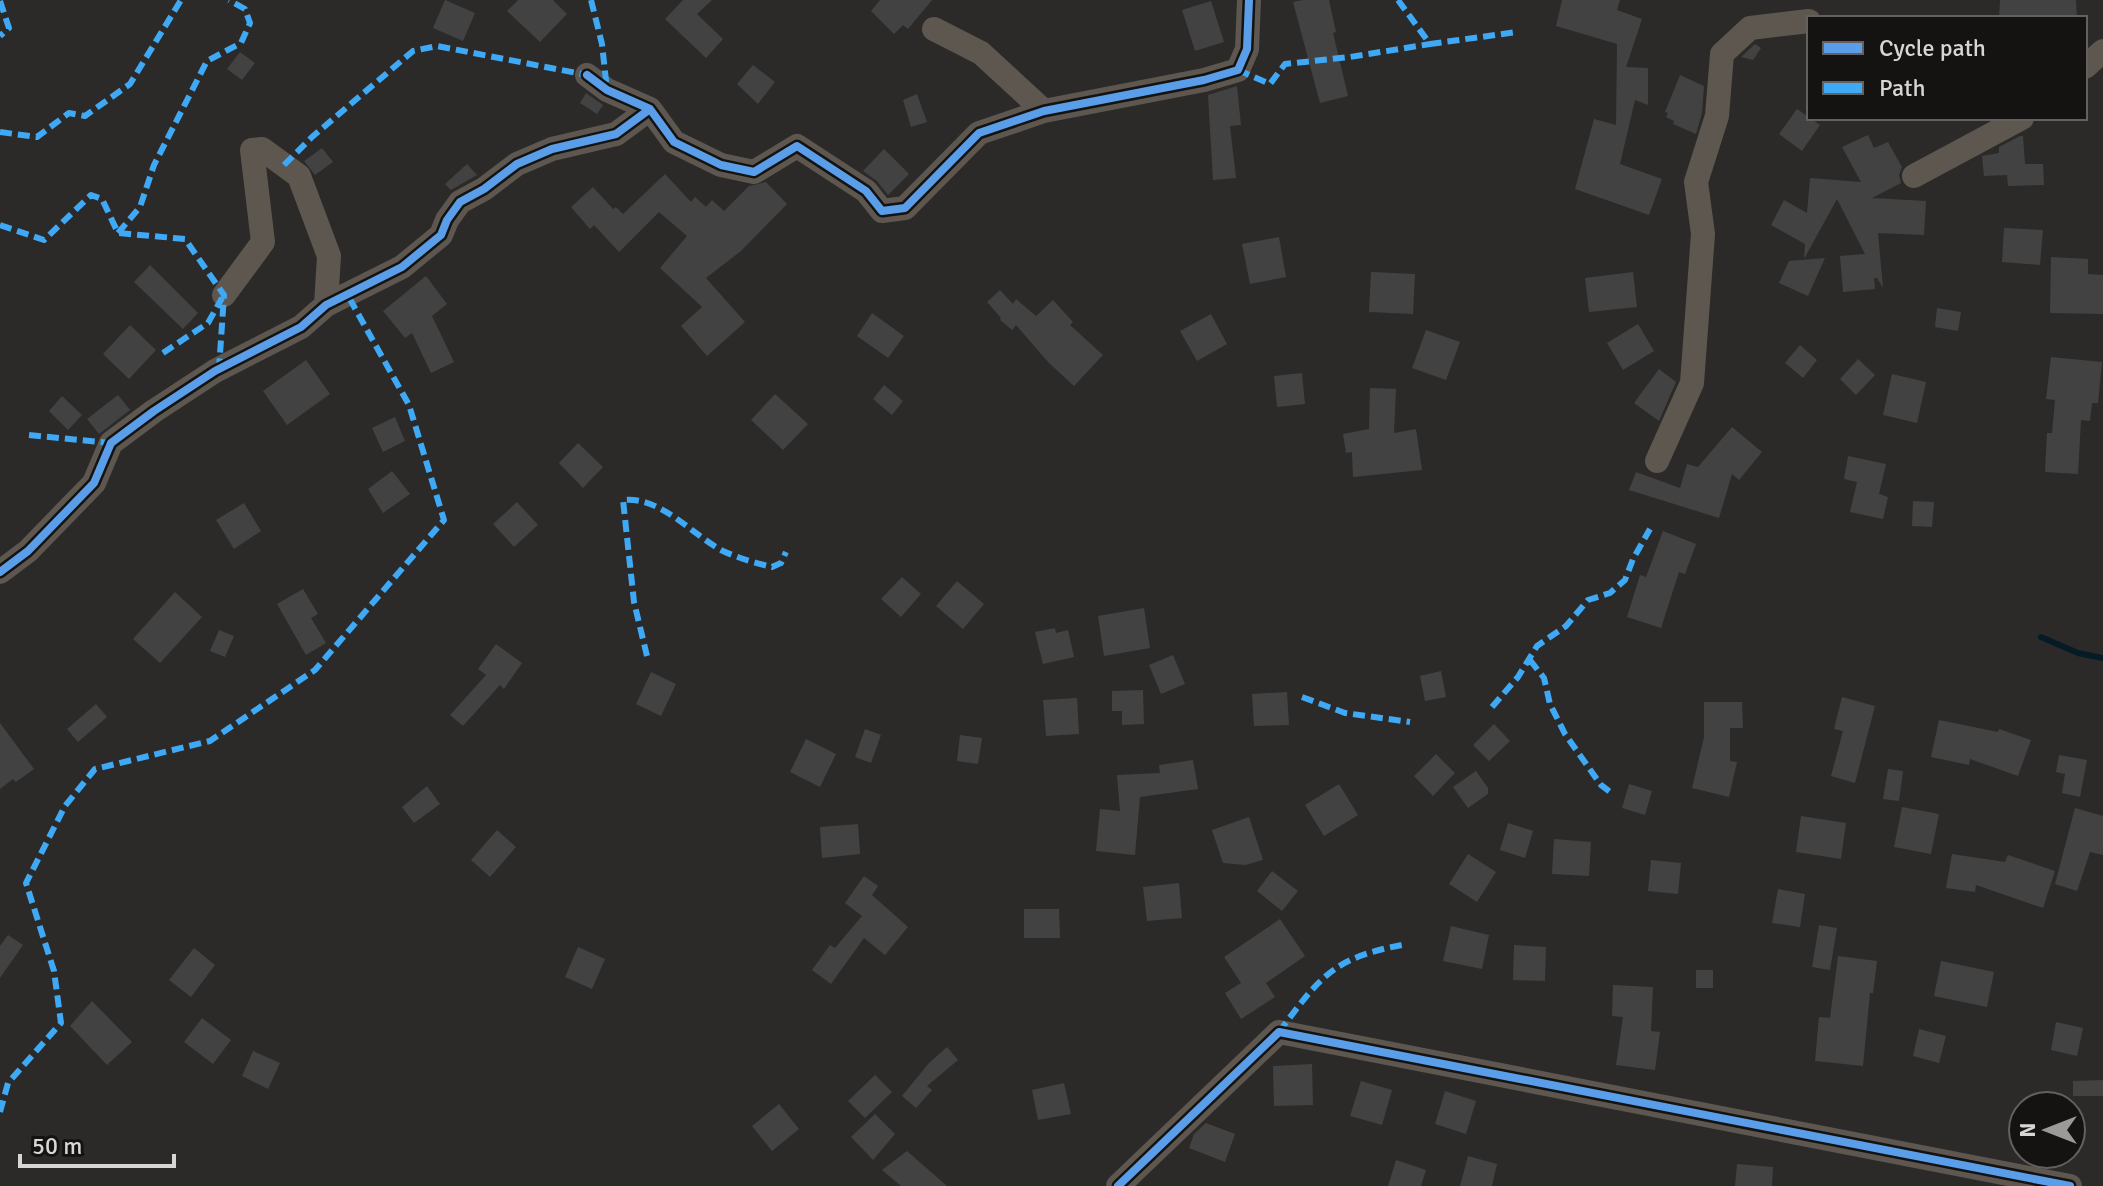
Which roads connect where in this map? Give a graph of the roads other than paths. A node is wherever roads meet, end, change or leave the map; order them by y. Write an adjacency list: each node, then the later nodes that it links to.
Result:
1 (1249, 0): 8 (street)
2 (1807, 21): 13 (street)
3 (934, 29): 8 (street)
4 (2103, 51): 5 (street)
5 (2087, 65)
6 (587, 75): 7 (street)
7 (650, 109): 8 (street); 12 (street)
8 (1044, 111)
9 (2018, 120): 10 (street)
10 (1914, 176)
11 (224, 295): 12 (street)
12 (326, 305): 14 (street)
13 (1657, 461)
14 (0, 572)
15 (1118, 1186): 16 (street)
16 (2070, 1186)

